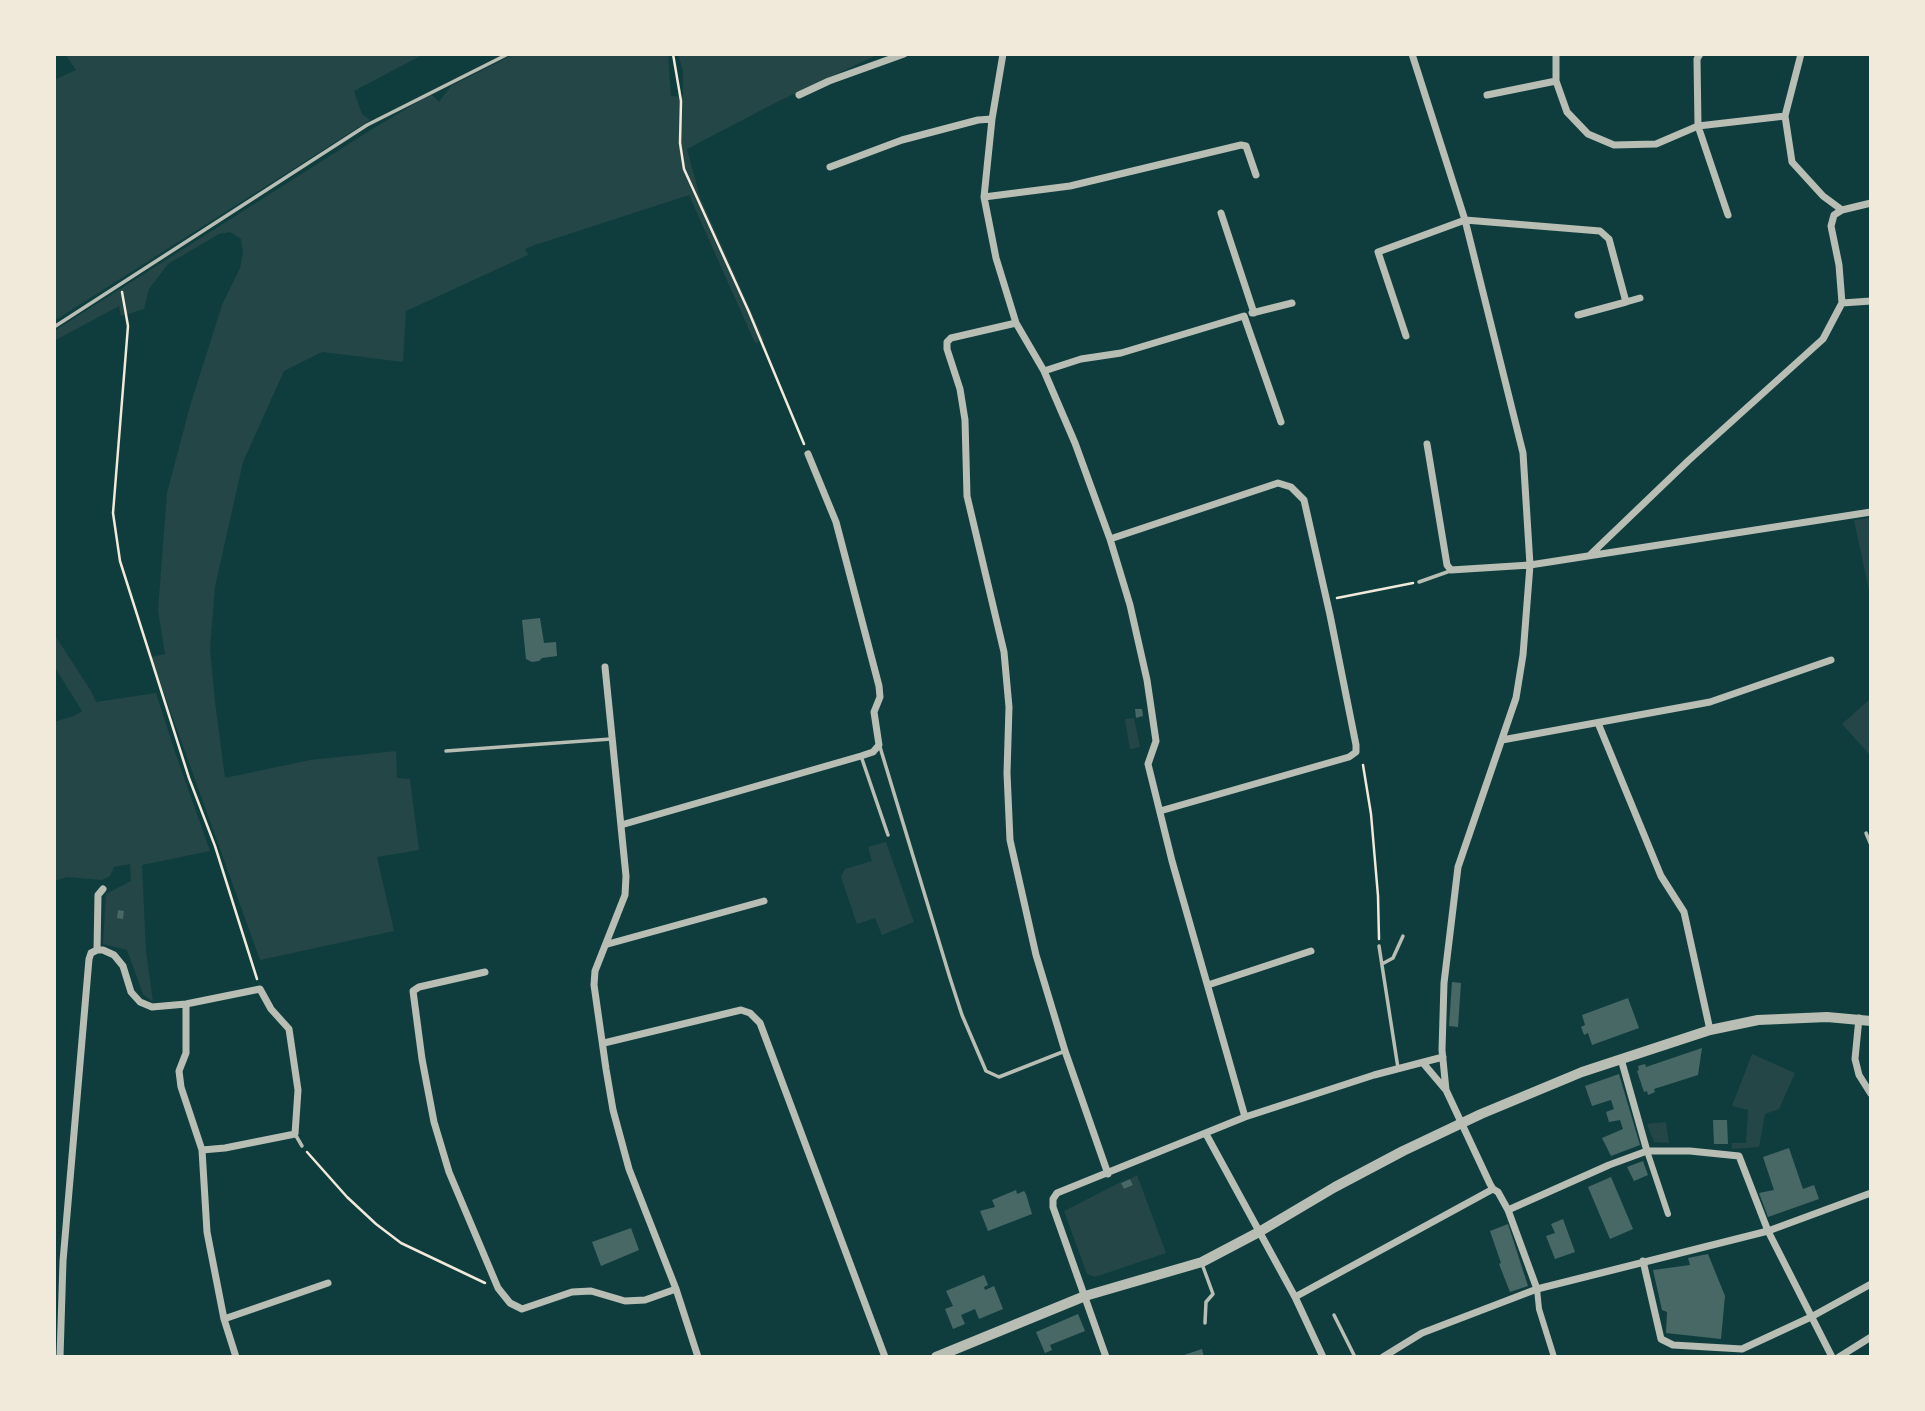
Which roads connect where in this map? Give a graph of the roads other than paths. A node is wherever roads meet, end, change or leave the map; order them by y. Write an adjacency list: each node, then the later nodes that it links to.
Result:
1 (508, 54): 31 (lane)
2 (904, 54): 9 (street)
3 (1003, 54): 12 (street)
4 (1412, 54): 21 (street)
5 (1556, 54): 8 (street)
6 (1700, 54): 13 (street)
7 (1801, 54): 11 (street)
8 (1556, 81): 10 (street); 13 (street)
9 (799, 95)
10 (1487, 95)
11 (1785, 116): 13 (street); 18 (street)
12 (992, 119): 14 (street); 16 (street)
13 (1698, 127): 20 (street)
14 (830, 167)
15 (1256, 175): 16 (street)
16 (984, 197): 30 (street)
17 (1871, 203): 18 (street)
18 (1842, 209): 26 (street)
19 (1221, 213): 27 (street)
20 (1728, 215)
21 (1465, 219): 24 (street); 32 (street); 40 (street)
22 (1640, 298): 24 (street)
23 (1871, 301): 26 (street)
24 (1626, 302): 28 (street)
25 (1292, 303): 27 (street)
26 (1842, 303): 39 (street)
27 (1254, 313): 29 (street)
28 (1578, 315)
29 (1244, 316): 33 (street); 34 (street)
30 (1016, 323): 33 (street); 71 (street)
31 (54, 327)
32 (1406, 336)
33 (1044, 371): 38 (street)
34 (1281, 422)
35 (1427, 444): 41 (street)
36 (808, 454): 48 (street)
37 (1871, 512): 39 (street)
38 (1110, 539): 51 (street); 51 (street)
39 (1591, 555): 40 (street)
40 (1530, 565): 41 (street); 47 (street)
41 (1451, 570): 42 (lane)
42 (1419, 582)
43 (1831, 660): 45 (street)
44 (605, 667): 46 (street)
45 (1598, 723): 47 (street); 69 (street)
46 (611, 739): 49 (lane); 52 (street)
47 (1502, 740): 72 (street)
48 (879, 745): 50 (street); 71 (lane)
49 (446, 751)
50 (861, 756): 52 (street); 54 (lane)
51 (1160, 811): 65 (street)
52 (621, 825): 59 (street)
53 (1866, 833): 55 (lane)
54 (888, 835)
55 (1871, 845)
56 (103, 889): 61 (street)
57 (764, 901): 59 (street)
58 (1403, 936): 63 (lane)
59 (608, 944): 70 (street)
60 (1379, 946): 63 (lane)
61 (97, 950): 66 (street); 108 (street)
62 (1311, 951): 65 (street)
63 (1382, 964): 75 (lane)
64 (485, 972): 97 (street)
65 (1208, 985): 78 (street)
66 (186, 1004): 80 (street); 83 (street)
67 (1859, 1018): 68 (street); 69 (street); 77 (street)
68 (1871, 1021)
69 (1710, 1030): 73 (street)
70 (604, 1043): 97 (street); 111 (street)
71 (1065, 1051): 85 (street)
72 (1443, 1057): 74 (street); 76 (street)
73 (1621, 1059): 79 (street); 84 (street)
74 (1423, 1063): 75 (street); 76 (street)
75 (1398, 1068): 78 (street)
76 (1446, 1090): 79 (street)
77 (1871, 1094)
78 (1245, 1117): 81 (street)
79 (1460, 1124): 86 (street); 91 (street)
80 (295, 1134): 82 (lane); 83 (street)
81 (1206, 1134): 85 (street); 91 (street)
82 (302, 1146)
83 (202, 1150): 104 (street)
84 (1647, 1151): 88 (street); 89 (street); 90 (street)
85 (1108, 1174): 99 (street)
86 (1493, 1189): 88 (street); 100 (street)
87 (1871, 1193): 90 (street)
88 (1508, 1210): 96 (street)
89 (1668, 1214)
90 (1768, 1231): 92 (street); 103 (street)
91 (1259, 1233): 93 (street); 100 (street)
92 (1643, 1261): 96 (street); 107 (street)
93 (1202, 1262): 99 (street); 105 (lane)
94 (328, 1283): 104 (street)
95 (1871, 1284): 103 (street)
96 (1540, 1288): 98 (street); 101 (street)
97 (676, 1289): 110 (street)
98 (1526, 1293): 101 (street); 116 (street)
99 (1085, 1296): 112 (street); 113 (street)
100 (1295, 1297): 114 (street)
101 (1539, 1309): 117 (street)
102 (1334, 1315): 115 (lane)
103 (1811, 1317): 107 (street); 118 (street)
104 (224, 1319): 109 (street)
105 (1205, 1322)
106 (1871, 1337): 119 (street)
107 (1743, 1353)
108 (60, 1357)
109 (236, 1357)
110 (698, 1357)
111 (885, 1357)
112 (936, 1357)
113 (1106, 1357)
114 (1324, 1357)
115 (1355, 1357)
116 (1382, 1357)
117 (1554, 1357)
118 (1832, 1357)
119 (1839, 1357)

